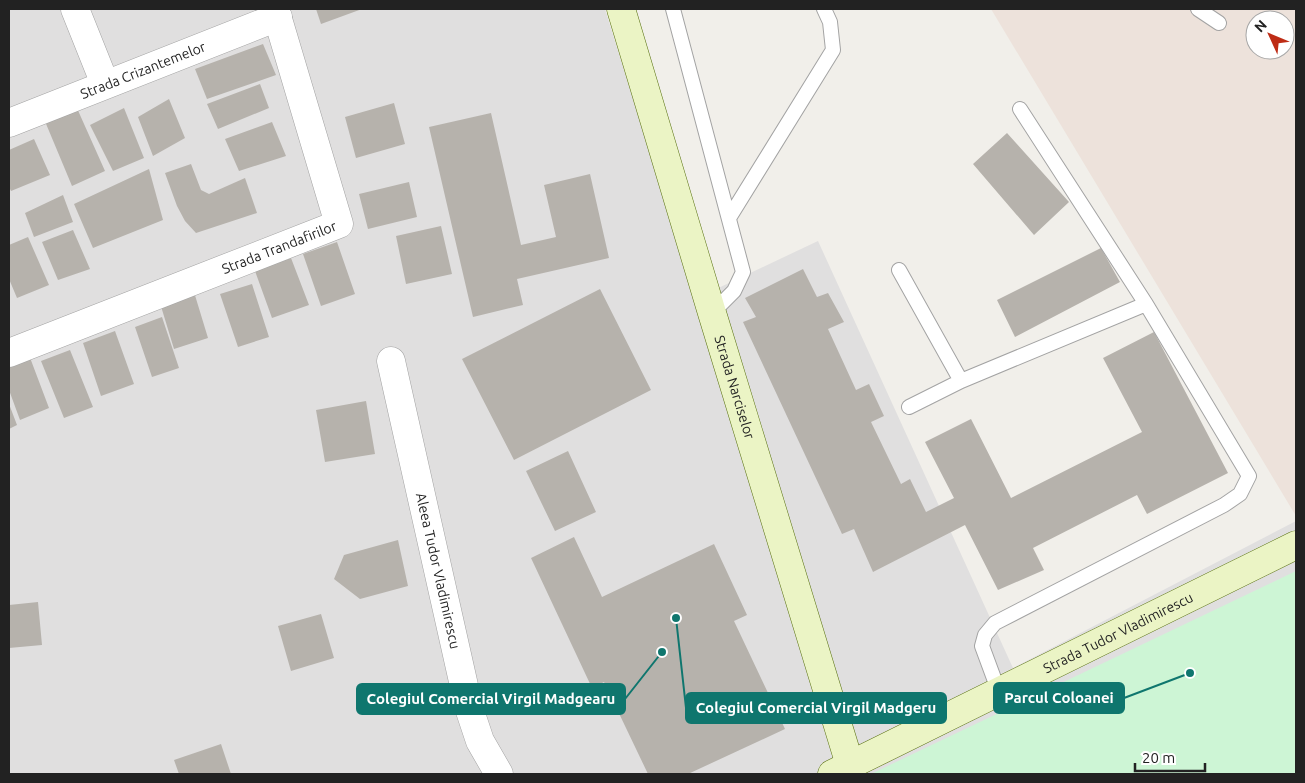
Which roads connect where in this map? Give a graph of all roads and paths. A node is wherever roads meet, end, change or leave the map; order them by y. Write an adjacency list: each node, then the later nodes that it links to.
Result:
1 (75, 9): 8 (street)
2 (621, 9): 14 (main road, Strada Narciselor)
3 (673, 9): 11 (lane)
4 (824, 9): 11 (lane)
5 (1198, 9): 7 (lane)
6 (276, 13): 8 (street, Strada Crizantemelor); 15 (street, Strada Trandafirilor)
7 (1219, 22)
8 (105, 84): 10 (street, Strada Crizantemelor)
9 (1020, 109): 13 (lane)
10 (9, 123)
11 (729, 218): 14 (lane)
12 (900, 270): 17 (lane)
13 (1146, 304): 17 (lane); 20 (lane)
14 (712, 313): 21 (main road, Strada Narciselor)
15 (9, 353)
16 (391, 361): 22 (street, Aleea Tudor Vladimirescu)
17 (961, 381): 18 (lane)
18 (909, 407)
19 (1296, 544): 20 (main road, Strada Tudor Vladimirescu)
20 (999, 692): 21 (main road, Strada Tudor Vladimirescu)
21 (841, 770)
22 (499, 774)

